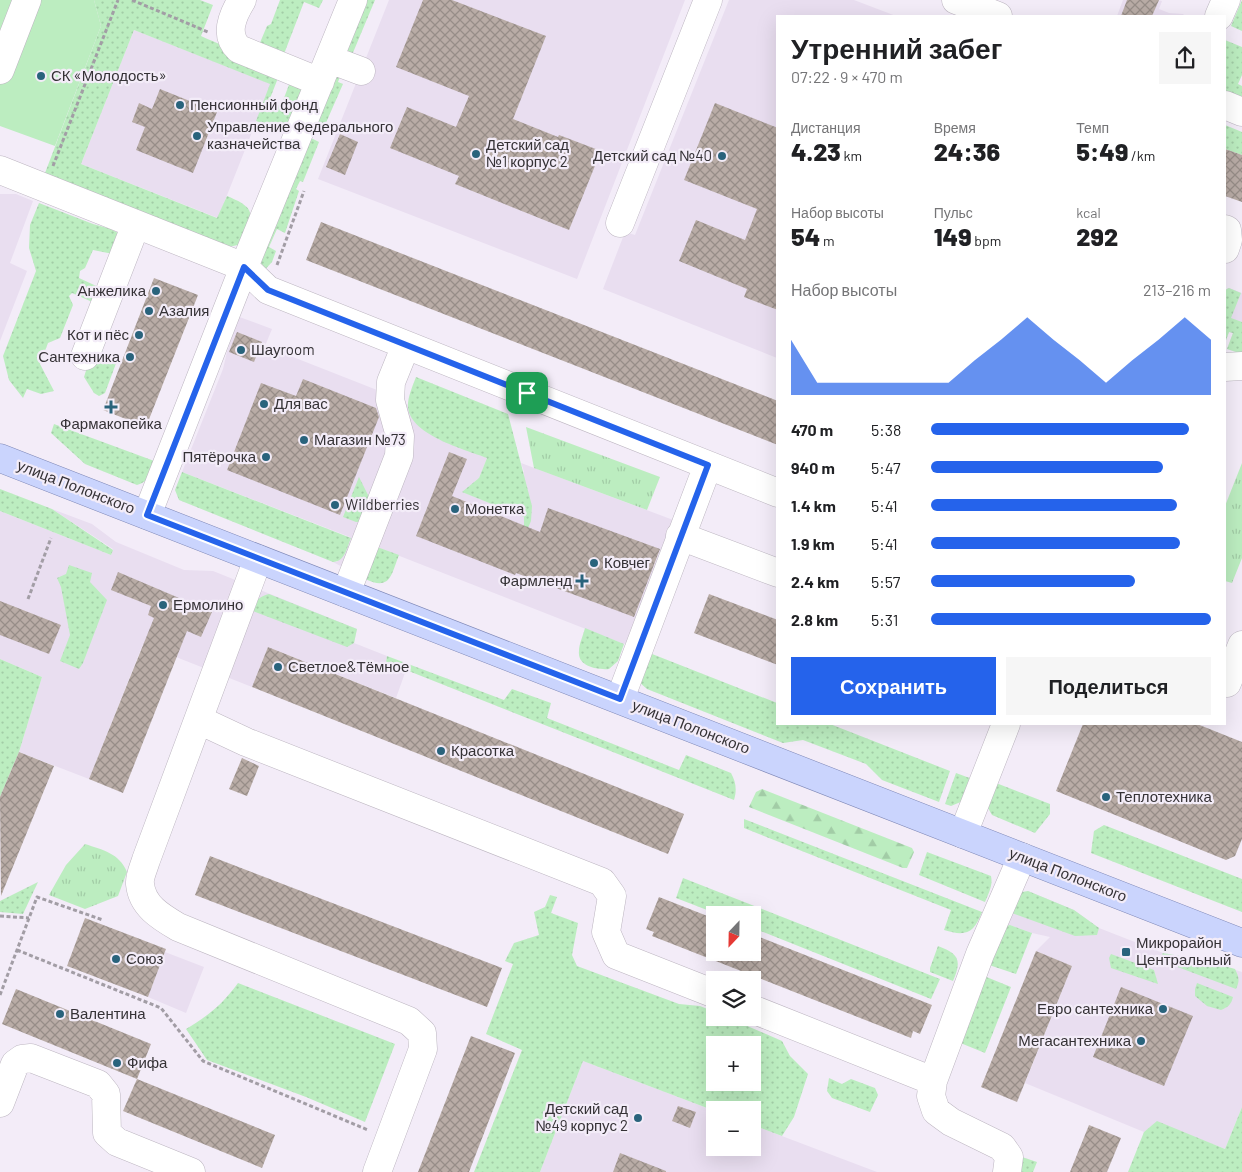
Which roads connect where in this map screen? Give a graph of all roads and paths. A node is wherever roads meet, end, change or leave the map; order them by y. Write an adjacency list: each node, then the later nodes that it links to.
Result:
1 (27, 0): 12 (lane)
2 (118, 0): 18 (path)
3 (132, 0): 11 (path)
4 (242, 0): 11 (lane)
5 (353, 0): 13 (lane)
6 (708, 0): 19 (lane)
7 (956, 0): 9 (lane)
8 (1226, 0): 10 (lane)
9 (995, 15)
10 (1219, 15)
11 (231, 42): 13 (lane)
12 (0, 70)
13 (325, 70): 14 (lane); 23 (lane)
14 (361, 71)
15 (1226, 105): 16 (lane)
16 (1242, 112)
17 (0, 170): 18 (lane)
18 (43, 187): 20 (lane)
19 (620, 223)
20 (136, 224): 23 (lane); 25 (lane)
21 (1226, 230): 22 (lane)
22 (1226, 246)
23 (244, 267): 24 (lane); 31 (lane)
24 (406, 345): 29 (lane); 36 (lane)
25 (85, 356)
26 (1242, 366): 27 (lane)
27 (1226, 367)
28 (0, 458): 31 (main road, улица Полонского)
29 (708, 465): 30 (lane); 32 (lane)
30 (776, 491)
31 (147, 515): 34 (main road, улица Полонского)
32 (680, 536): 35 (lane); 40 (lane)
33 (51, 538): 37 (path)
34 (258, 559): 36 (main road, улица Полонского); 41 (lane)
35 (776, 572)
36 (346, 593): 40 (main road, улица Полонского)
37 (28, 599)
38 (1242, 645): 39 (lane)
39 (1227, 683)
40 (620, 699): 43 (main road, улица Полонского)
41 (199, 720): 50 (lane); 55 (lane)
42 (1006, 725): 43 (lane)
43 (963, 834): 44 (main road, улица Полонского)
44 (1022, 857): 48 (main road, улица Полонского); 53 (lane)
45 (0, 916): 46 (path)
46 (29, 918): 47 (path); 49 (path)
47 (103, 920)
48 (1242, 943)
49 (17, 950): 51 (path); 55 (path)
50 (706, 990)
51 (0, 995)
52 (761, 1013): 53 (lane)
53 (933, 1081): 58 (lane)
54 (0, 1103): 56 (lane)
55 (389, 1139): 57 (lane)
56 (192, 1172)
57 (377, 1172)
58 (1007, 1172)

